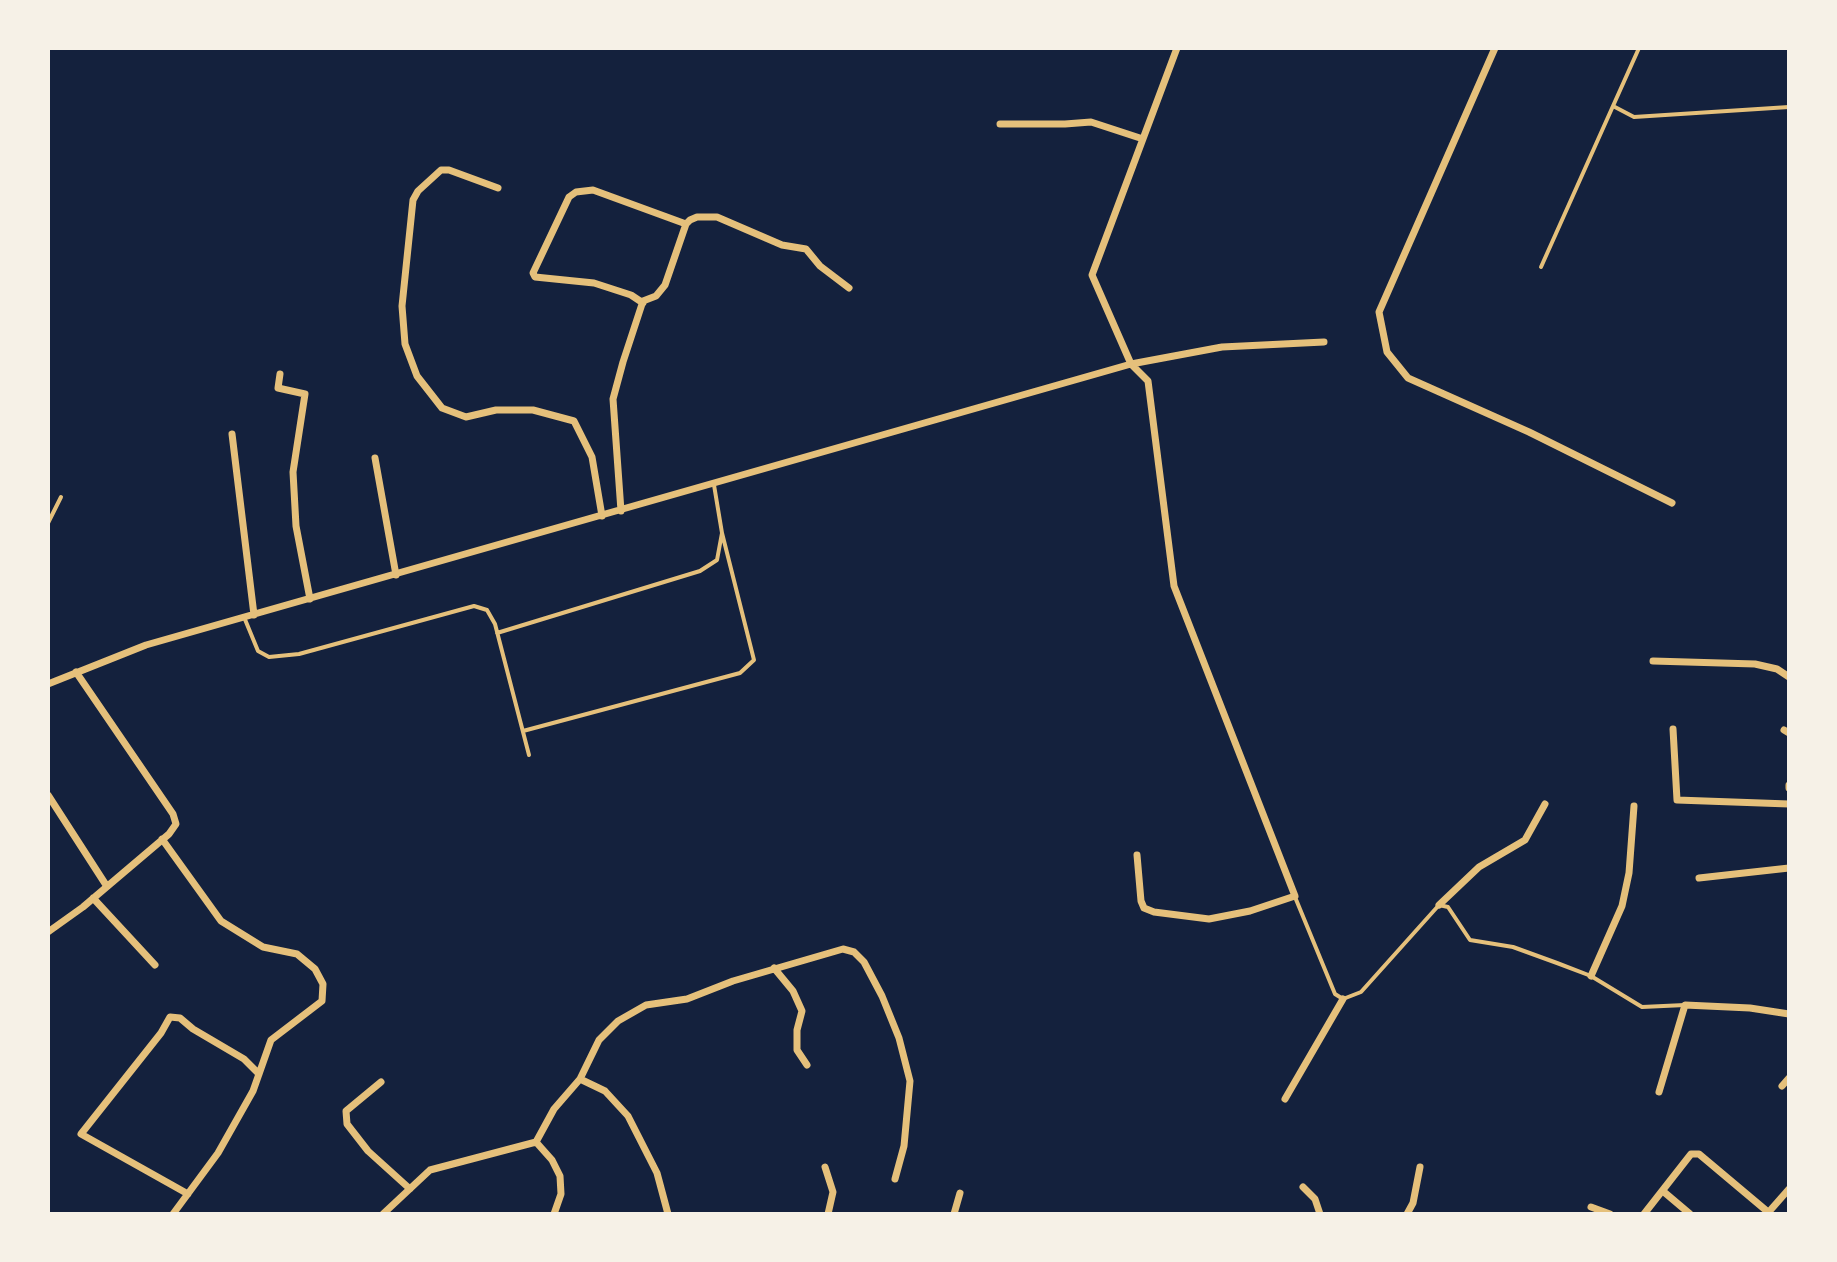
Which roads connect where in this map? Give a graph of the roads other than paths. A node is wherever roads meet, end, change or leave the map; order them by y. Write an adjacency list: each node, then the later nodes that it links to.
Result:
1 (1177, 48): 7 (street)
2 (1495, 48): 20 (street)
3 (1639, 48): 4 (lane)
4 (1613, 106): 5 (lane); 10 (lane)
5 (1789, 107)
6 (1000, 124): 7 (street)
7 (1143, 139): 14 (street)
8 (498, 188): 22 (street)
9 (686, 224): 11 (street); 12 (street); 12 (street)
10 (1541, 267)
11 (849, 288)
12 (643, 303): 21 (street)
13 (1324, 342): 14 (street)
14 (1131, 364): 18 (street); 46 (street)
15 (280, 374): 26 (street)
16 (232, 434): 27 (street)
17 (375, 458): 25 (street)
18 (714, 485): 21 (street); 24 (lane)
19 (61, 497): 23 (lane)
20 (1672, 503)
21 (621, 511): 22 (street)
22 (602, 516): 25 (street)
23 (48, 523)
24 (722, 533): 29 (lane); 35 (lane)
25 (396, 575): 26 (street)
26 (310, 599): 27 (street)
27 (254, 615): 28 (street)
28 (244, 617): 29 (lane); 31 (street)
29 (497, 633): 35 (lane)
30 (1653, 661): 32 (street)
31 (76, 672): 33 (street); 41 (street)
32 (1789, 677)
33 (48, 684)
34 (1673, 729): 39 (street)
35 (523, 731): 36 (lane)
36 (529, 755)
37 (48, 795): 45 (street)
38 (1545, 804): 48 (street)
39 (1789, 804)
40 (1634, 806): 52 (street)
41 (162, 839): 45 (street); 57 (street)
42 (1137, 855): 46 (street)
43 (1789, 868): 44 (street)
44 (1699, 878)
45 (106, 885): 47 (street)
46 (1295, 896): 53 (lane)
47 (93, 898): 49 (street); 50 (street)
48 (1439, 905): 52 (lane); 53 (lane)
49 (48, 932)
50 (155, 965)
51 (774, 968): 56 (street); 59 (street); 67 (street)
52 (1591, 976): 54 (lane)
53 (1343, 999): 63 (street)
54 (1685, 1005): 55 (street); 62 (street)
55 (1789, 1014)
56 (807, 1065)
57 (259, 1074): 73 (street); 73 (street)
58 (1789, 1078): 61 (street)
59 (580, 1079): 64 (street); 79 (street)
60 (381, 1082): 69 (street)
61 (1782, 1086)
62 (1659, 1092)
63 (1285, 1099)
64 (536, 1142): 69 (street); 78 (street)
65 (825, 1167): 80 (street)
66 (1420, 1167): 83 (street)
67 (895, 1179)
68 (1303, 1187): 82 (street)
69 (410, 1189): 77 (street)
70 (1789, 1189): 75 (street)
71 (1664, 1192): 75 (street); 85 (street); 86 (street)
72 (960, 1193): 81 (street)
73 (188, 1194): 76 (street)
74 (1591, 1207): 84 (street)
75 (1768, 1213)
76 (173, 1214)
77 (383, 1214)
78 (554, 1214)
79 (668, 1214)
80 (828, 1214)
81 (954, 1214)
82 (1320, 1214)
83 (1407, 1214)
84 (1610, 1214)
85 (1644, 1214)
86 (1690, 1214)

